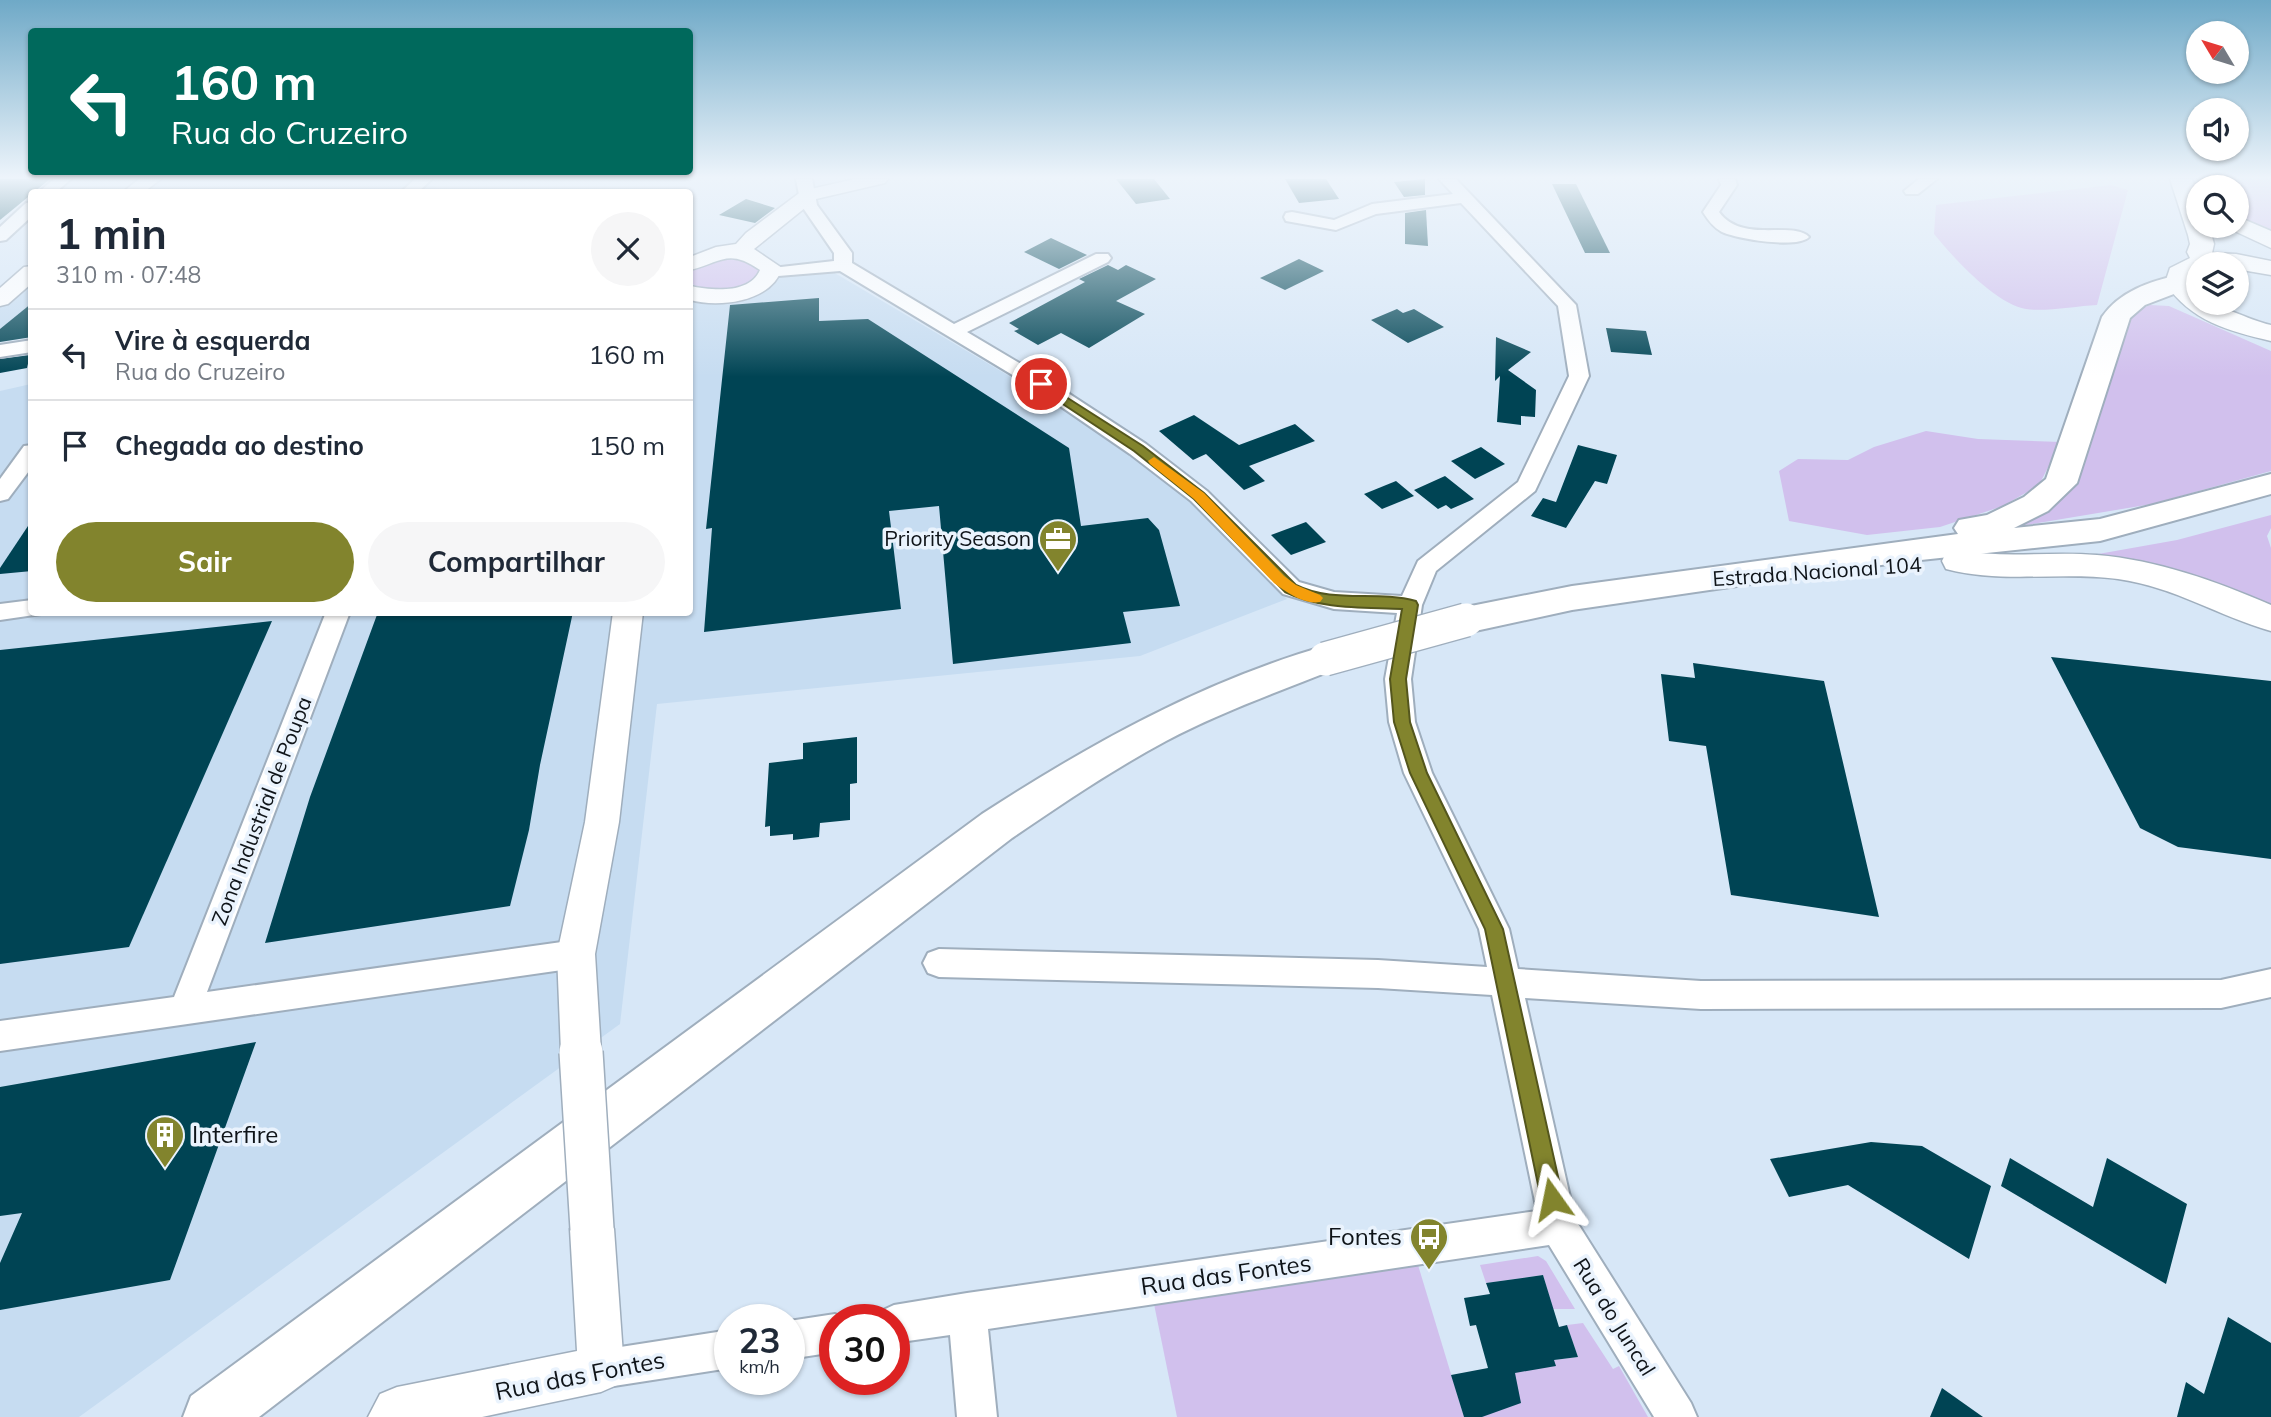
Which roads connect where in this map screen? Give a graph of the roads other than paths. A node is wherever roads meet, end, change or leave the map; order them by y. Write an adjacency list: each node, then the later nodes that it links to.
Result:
1 (746, 245): 5 (street)
2 (837, 245): 9 (street)
3 (1509, 245): 28 (street, Rua do Juncal)
4 (2237, 245): 11 (main road)
5 (742, 250): 7 (street); 12 (street)
6 (1102, 258): 17 (street)
7 (693, 263)
8 (2249, 264): 11 (main road)
9 (844, 265): 12 (street); 17 (street)
10 (2186, 267): 14 (main road)
11 (2271, 267)
12 (772, 272): 15 (street)
13 (28, 275): 16 (street)
14 (2178, 282): 18 (main road); 25 (main road)
15 (693, 296)
16 (0, 299)
17 (954, 331): 28 (street)
18 (2267, 333)
19 (28, 347): 20 (street)
20 (0, 351)
21 (28, 456): 23 (street)
22 (2271, 484): 25 (main road, Estrada Nacional 104)
23 (0, 494)
24 (2271, 501): 26 (main road, Estrada Nacional 104)
25 (1902, 551): 27 (main road, Estrada Nacional 104)
26 (1958, 561): 27 (main road, Estrada Nacional 104); 33 (main road)
27 (1693, 582): 45 (main road, bridge)
28 (1410, 605): 36 (street, Rua do Juncal)
29 (28, 608): 30 (street)
30 (0, 612)
31 (336, 616): 38 (street, Zona Industrial de Poupa)
32 (628, 616): 34 (street)
33 (2271, 619)
34 (576, 954): 38 (street); 44 (street, bridge)
35 (939, 963): 36 (street)
36 (1504, 982): 37 (street); 40 (street, Rua do Juncal)
37 (2271, 982)
38 (185, 1009): 39 (street)
39 (0, 1036)
40 (1558, 1226): 41 (street, Rua das Fontes); 48 (street, Rua do Juncal)
41 (967, 1312): 42 (street, Rua das Fontes); 47 (street)
42 (910, 1321)
43 (714, 1351): 44 (street, Rua das Fontes)
44 (601, 1369): 46 (street, Rua das Fontes)
45 (212, 1417)
46 (392, 1417)
47 (977, 1417)
48 (1676, 1417)

